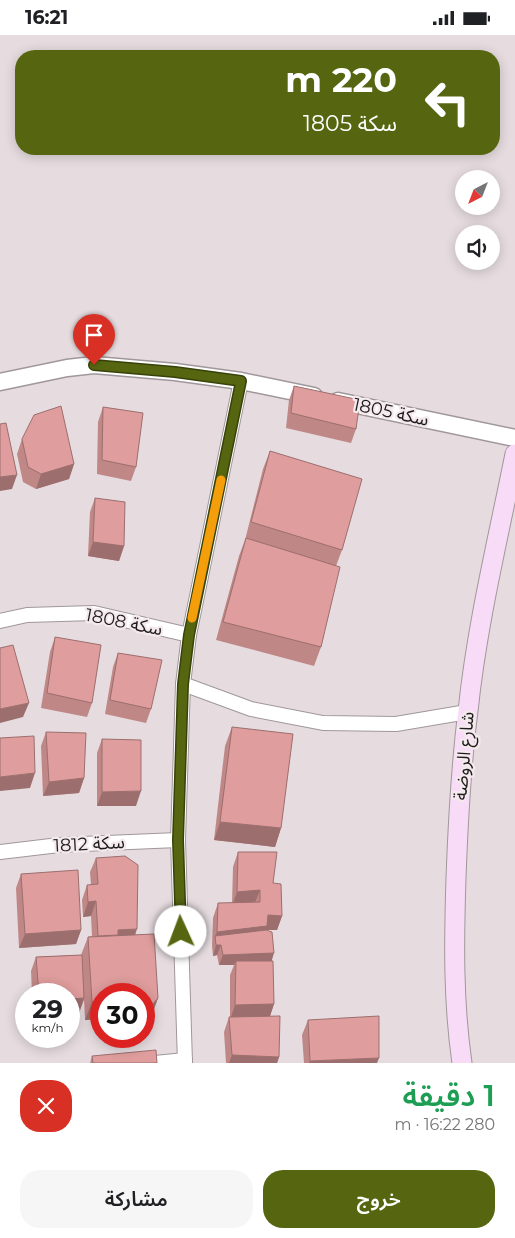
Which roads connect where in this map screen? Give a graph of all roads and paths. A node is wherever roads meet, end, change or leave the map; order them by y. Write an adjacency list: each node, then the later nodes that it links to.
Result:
1 (241, 381): 2 (street, سكة 1805); 3 (street, سكة 1805); 6 (street)
2 (0, 382)
3 (515, 438)
4 (515, 453): 8 (main road, شارع الروضة)
5 (0, 621): 6 (street, سكة 1808)
6 (189, 635): 7 (street)
7 (183, 684): 8 (street); 9 (street)
8 (467, 712): 13 (main road, شارع الروضة)
9 (178, 840): 10 (street, سكة 1812); 11 (street)
10 (0, 851)
11 (185, 1062): 12 (street)
12 (154, 1063)
13 (462, 1063)

